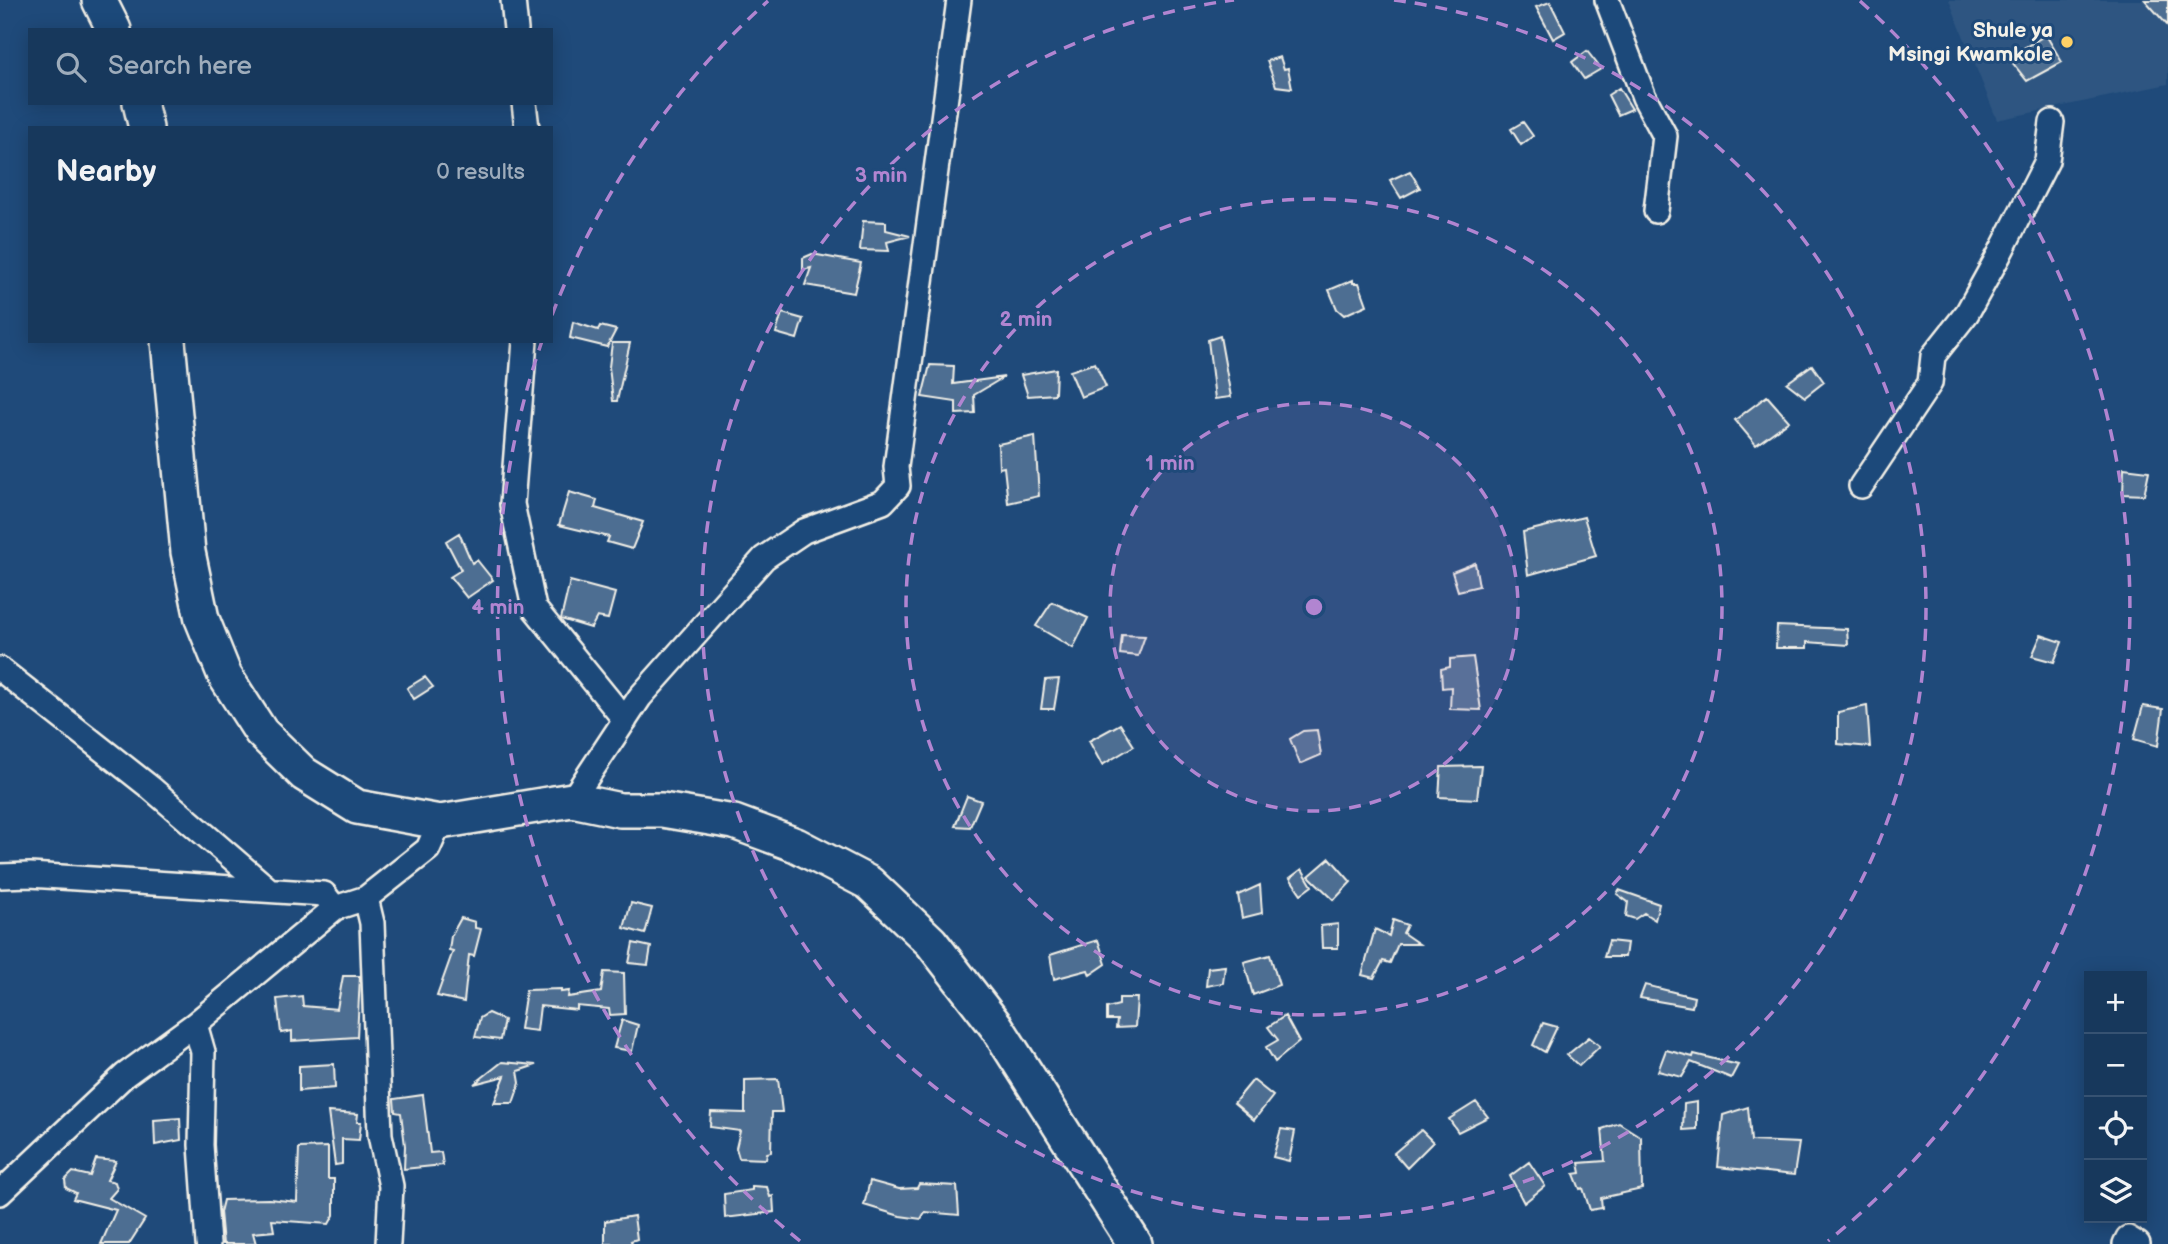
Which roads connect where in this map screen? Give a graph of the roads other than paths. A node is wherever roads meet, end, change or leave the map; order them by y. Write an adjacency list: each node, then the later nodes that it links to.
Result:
1 (99, 0): 5 (highway)
2 (513, 0): 6 (street)
3 (959, 0): 17 (street)
4 (1607, 0): 12 (street)
5 (113, 28)
6 (516, 28)
7 (140, 105): 10 (highway)
8 (524, 105): 11 (street)
9 (2052, 122): 15 (street)
10 (146, 126)
11 (527, 126)
12 (1656, 211)
13 (168, 343): 19 (highway)
14 (525, 343): 17 (street)
15 (1861, 486)
16 (0, 669): 21 (street)
17 (625, 720): 18 (street)
18 (572, 800): 19 (highway); 28 (highway)
19 (440, 822): 22 (street)
20 (0, 876): 21 (street)
21 (269, 890): 23 (street)
22 (366, 898): 23 (street); 27 (street)
23 (335, 908): 24 (street)
24 (195, 1024): 25 (street); 26 (street)
25 (0, 1193)
26 (208, 1244)
27 (388, 1244)
28 (1135, 1244)
29 (2125, 1244): 30 (street)
30 (2138, 1244)

